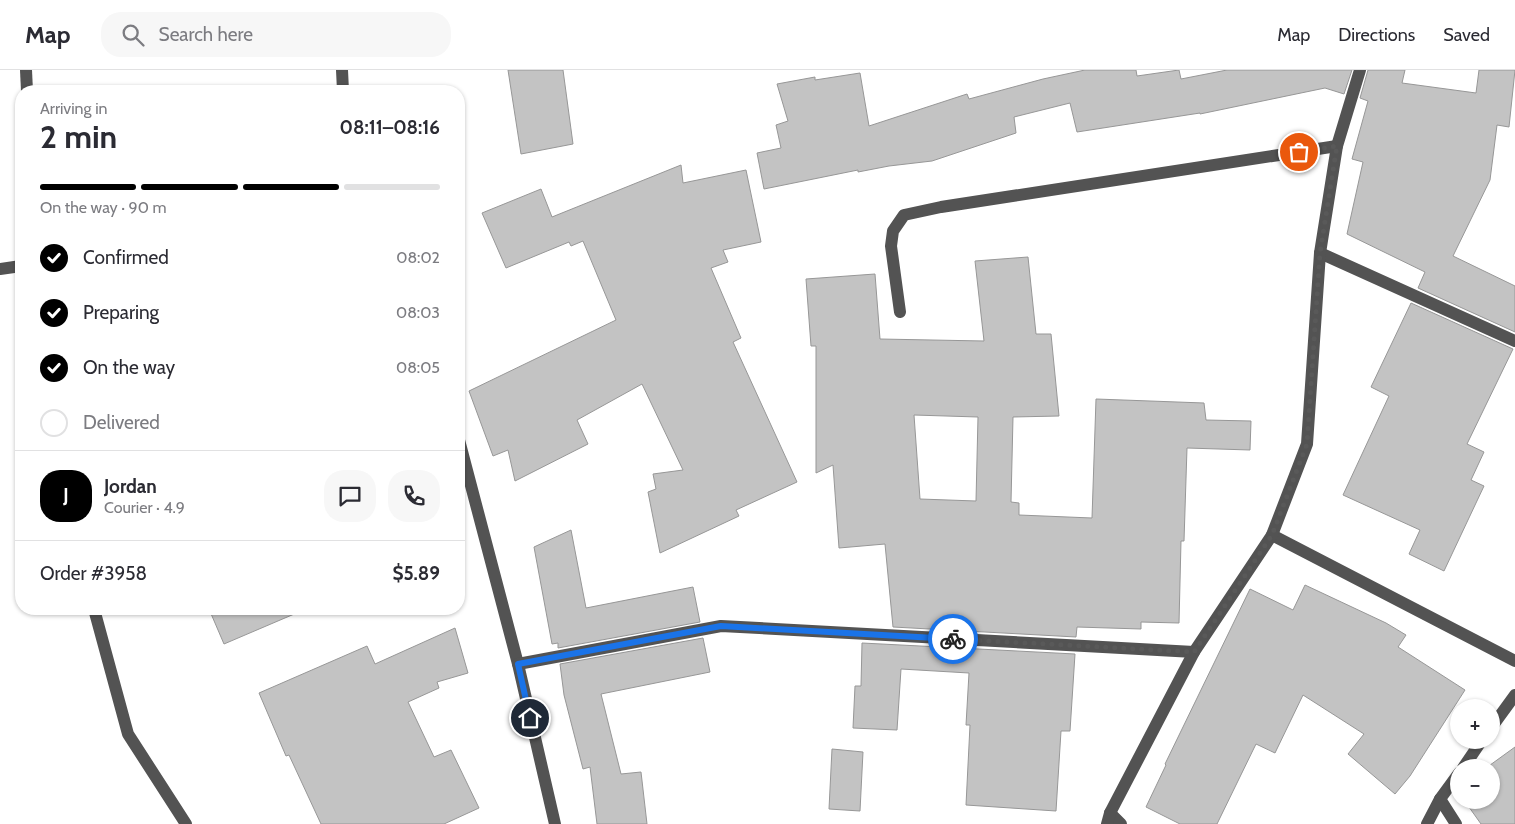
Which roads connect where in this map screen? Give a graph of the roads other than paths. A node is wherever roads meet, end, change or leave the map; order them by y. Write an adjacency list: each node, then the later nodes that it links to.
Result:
1 (26, 70): 4 (street)
2 (342, 70): 5 (street)
3 (1360, 70): 6 (street)
4 (27, 85)
5 (343, 85)
6 (1337, 146): 7 (street); 10 (street)
7 (1320, 253): 11 (street); 13 (street)
8 (15, 267): 9 (street)
9 (0, 269)
10 (900, 312)
11 (1515, 341)
12 (465, 463): 17 (street)
13 (1272, 535): 15 (street); 16 (street)
14 (96, 615): 23 (street)
15 (1194, 652): 17 (street); 22 (street)
16 (1515, 661)
17 (518, 664): 24 (street)
18 (1515, 694): 19 (street)
19 (1500, 715)
20 (1450, 785): 21 (street)
21 (1440, 799): 26 (street); 27 (street)
22 (1109, 818): 25 (street)
23 (186, 824)
24 (555, 824)
25 (1121, 824)
26 (1427, 824)
27 (1456, 824)

